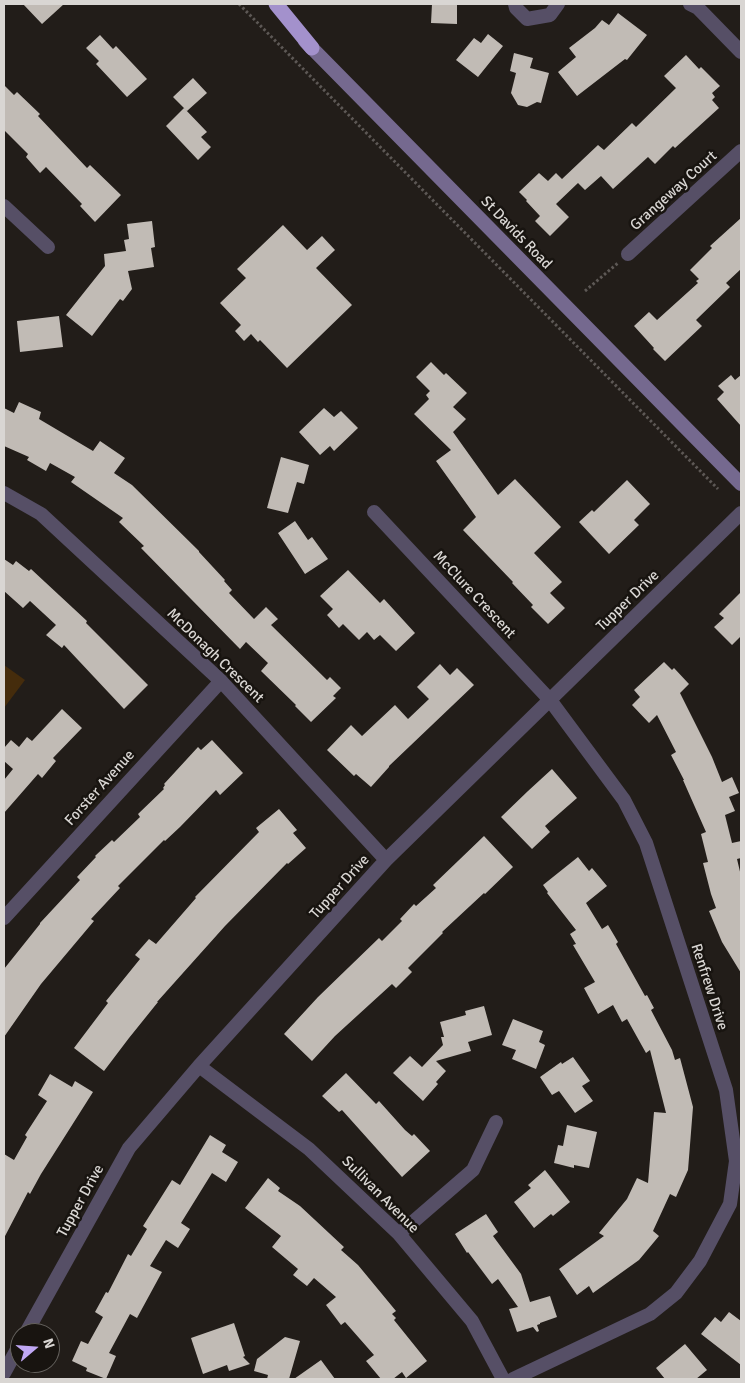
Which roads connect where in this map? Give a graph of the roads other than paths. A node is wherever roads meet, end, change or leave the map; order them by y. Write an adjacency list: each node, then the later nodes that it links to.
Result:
1 (267, 4): 6 (main road, St Davids Road)
2 (276, 4): 6 (highway)
3 (515, 4): 4 (street)
4 (558, 4)
5 (690, 4): 7 (street)
6 (312, 48): 12 (main road, St Davids Road)
7 (741, 52)
8 (741, 151): 11 (street, Grangeway Court)
9 (4, 206): 10 (street)
10 (48, 247)
11 (628, 254)
12 (741, 484)
13 (4, 493): 16 (street, McDonagh Crescent)
14 (374, 512): 17 (street, McClure Crescent)
15 (741, 513): 17 (street, Tupper Drive)
16 (221, 681): 18 (street, McDonagh Crescent); 19 (street, Forster Avenue)
17 (550, 700): 18 (street, Tupper Drive); 22 (street, Renfrew Drive)
18 (386, 860): 20 (street, Tupper Drive)
19 (4, 918)
20 (199, 1066): 23 (street, Sullivan Avenue); 24 (street, Tupper Drive)
21 (496, 1122): 23 (street)
22 (736, 1206): 26 (street, Renfrew Drive)
23 (399, 1234): 25 (street, Sullivan Avenue)
24 (32, 1323)
25 (502, 1379)
26 (512, 1379)

